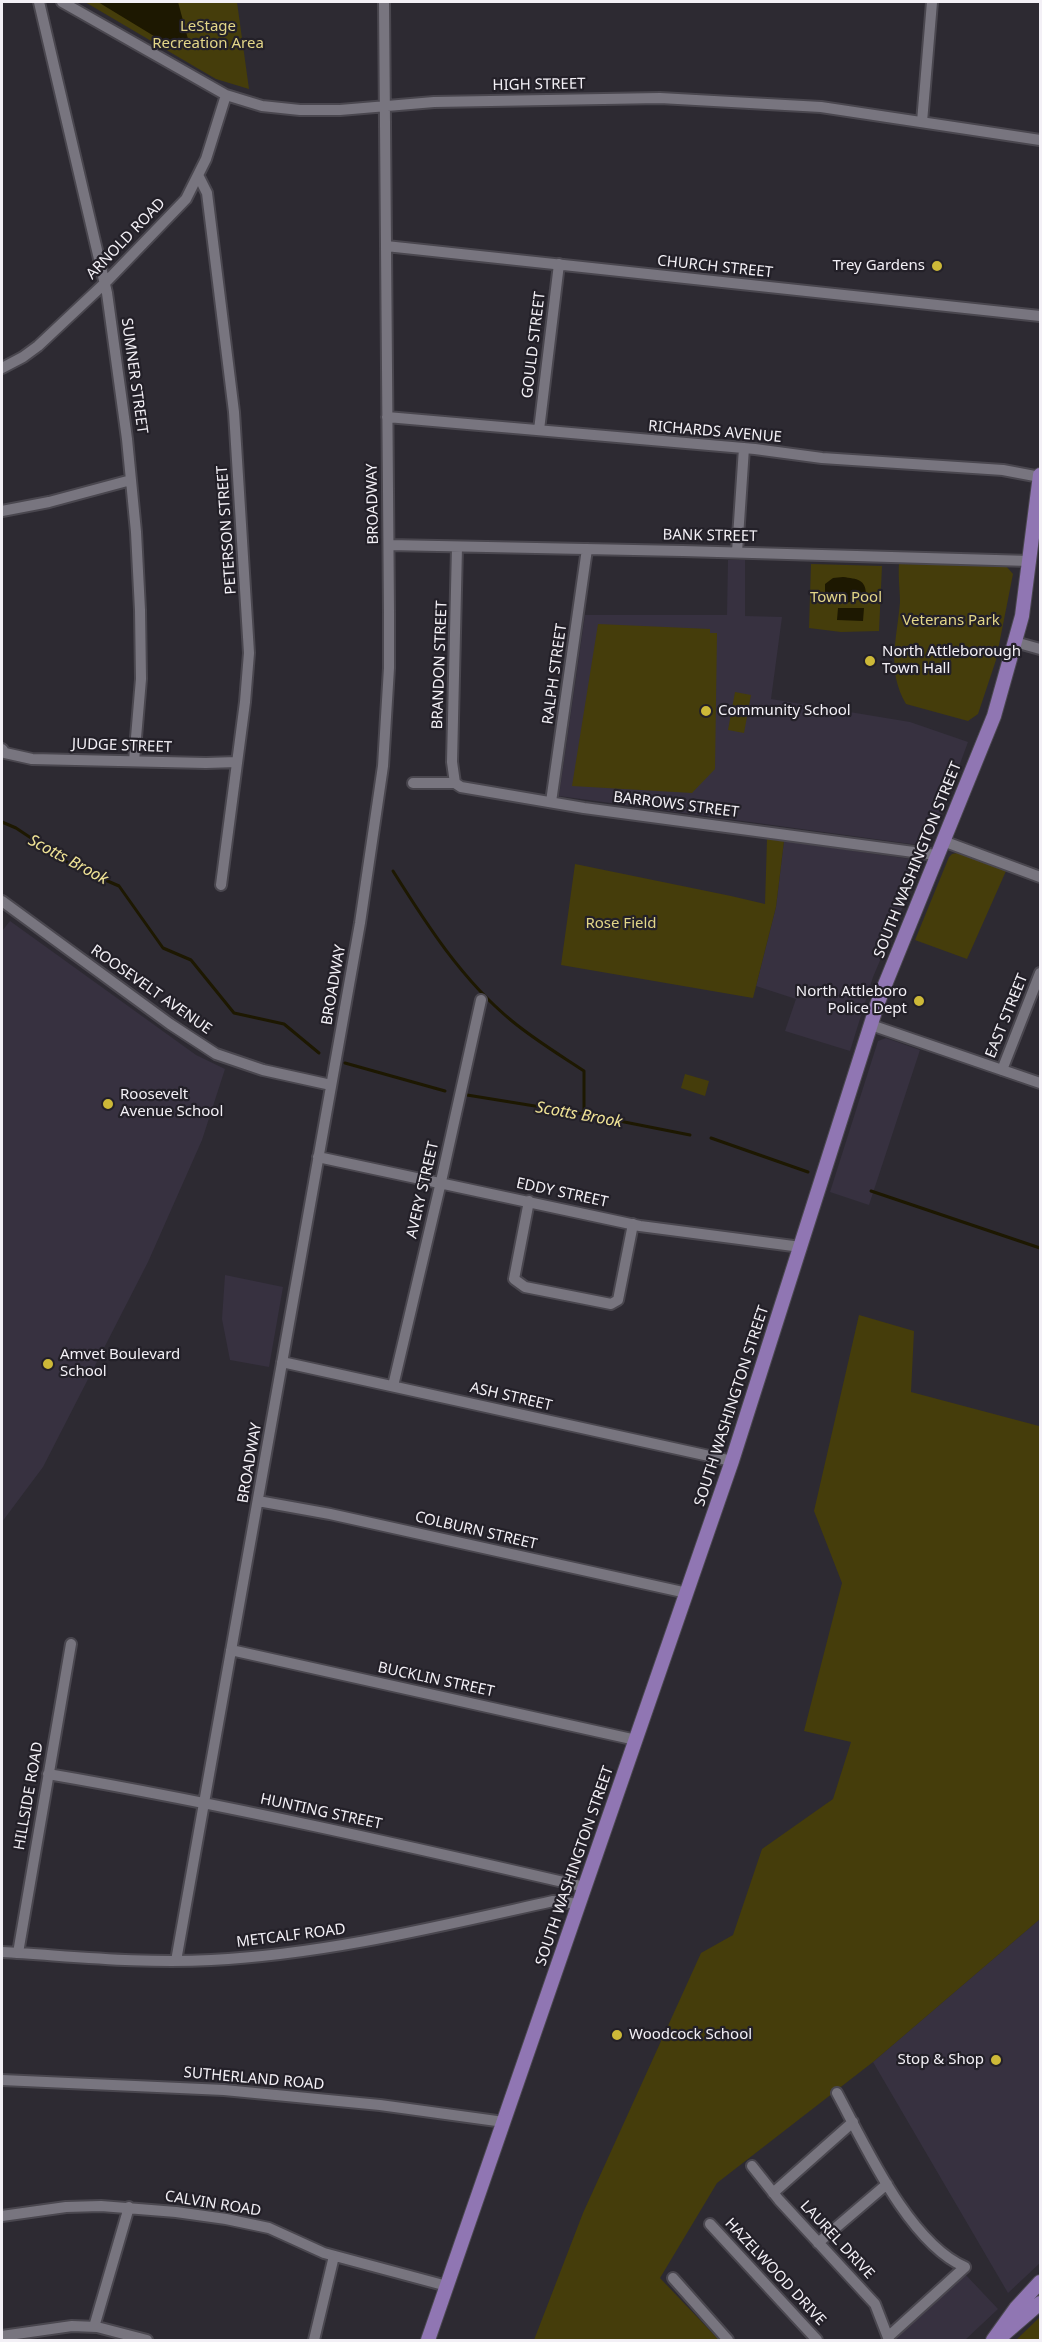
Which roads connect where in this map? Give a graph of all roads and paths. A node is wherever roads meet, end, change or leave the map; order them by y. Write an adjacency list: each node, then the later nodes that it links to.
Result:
1 (39, 2): 12 (street, SUMNER STREET)
2 (62, 2): 5 (street, HIGH STREET)
3 (384, 2): 6 (street, BROADWAY)
4 (932, 2): 7 (street)
5 (226, 95): 6 (street, HIGH STREET); 9 (street, ARNOLD ROAD)
6 (384, 106): 7 (street, HIGH STREET); 10 (street, BROADWAY)
7 (922, 122): 8 (street, HIGH STREET)
8 (1041, 140)
9 (198, 175): 12 (street, ARNOLD ROAD); 30 (street, PETERSON STREET)
10 (386, 246): 11 (street, CHURCH STREET); 15 (street, BROADWAY)
11 (559, 264): 13 (street, CHURCH STREET); 16 (street, GOULD STREET)
12 (105, 283): 14 (street, ARNOLD ROAD); 19 (street, SUMNER STREET)
13 (1041, 316)
14 (2, 368)
15 (387, 417): 16 (street, RICHARDS AVENUE); 21 (street, BROADWAY)
16 (539, 430): 17 (street, RICHARDS AVENUE)
17 (744, 448): 18 (street, RICHARDS AVENUE); 24 (street)
18 (1040, 476): 25 (main road, SOUTH WASHINGTON STREET)
19 (131, 480): 20 (street); 29 (street, SUMNER STREET)
20 (2, 511)
21 (389, 545): 22 (street, BANK STREET); 44 (street, BROADWAY)
22 (457, 547): 23 (street, BANK STREET); 32 (street, BRANDON STREET)
23 (587, 549): 24 (street, BANK STREET); 33 (street, RALPH STREET)
24 (737, 552): 25 (street, BANK STREET)
25 (1030, 561): 26 (main road, SOUTH WASHINGTON STREET)
26 (1016, 642): 27 (street); 34 (main road, SOUTH WASHINGTON STREET)
27 (1041, 649)
28 (3, 751): 29 (street, JUDGE STREET)
29 (134, 761): 30 (street, JUDGE STREET)
30 (237, 762): 37 (street, PETERSON STREET)
31 (413, 783): 32 (street, BARROWS STREET)
32 (455, 783): 33 (street, BARROWS STREET)
33 (551, 802): 35 (street, BARROWS STREET)
34 (943, 841): 35 (main road, SOUTH WASHINGTON STREET); 36 (street)
35 (936, 855): 41 (main road, SOUTH WASHINGTON STREET)
36 (1041, 877)
37 (221, 885)
38 (2, 901): 44 (street, ROOSEVELT AVENUE)
39 (1041, 973): 42 (street, EAST STREET)
40 (481, 1000): 46 (street, AVERY STREET)
41 (871, 1025): 42 (street); 49 (main road, SOUTH WASHINGTON STREET)
42 (1002, 1070): 43 (street)
43 (1041, 1083)
44 (331, 1085): 45 (street, BROADWAY)
45 (318, 1157): 46 (street, EDDY STREET); 50 (street, BROADWAY)
46 (441, 1183): 47 (street, EDDY STREET); 51 (street, AVERY STREET)
47 (529, 1201): 48 (street, EDDY STREET); 48 (street)
48 (633, 1224): 49 (street, EDDY STREET)
49 (801, 1247): 52 (main road, SOUTH WASHINGTON STREET)
50 (282, 1362): 51 (street, ASH STREET); 53 (street, BROADWAY)
51 (393, 1386): 52 (street, ASH STREET)
52 (732, 1461): 54 (main road, SOUTH WASHINGTON STREET)
53 (258, 1501): 54 (street, COLBURN STREET); 56 (street, BROADWAY)
54 (687, 1593): 57 (main road, SOUTH WASHINGTON STREET)
55 (71, 1644): 58 (street, HILLSIDE ROAD)
56 (231, 1650): 57 (street, BUCKLIN STREET); 59 (street, BROADWAY)
57 (636, 1740): 60 (main road, SOUTH WASHINGTON STREET)
58 (48, 1774): 59 (street, HUNTING STREET); 63 (street, HILLSIDE ROAD)
59 (203, 1802): 60 (street, HUNTING STREET); 64 (street, BROADWAY)
60 (585, 1887): 61 (main road, SOUTH WASHINGTON STREET)
61 (579, 1904): 64 (street, METCALF ROAD); 67 (main road, SOUTH WASHINGTON STREET)
62 (2, 1952): 63 (street, METCALF ROAD)
63 (18, 1953): 64 (street, METCALF ROAD)
64 (176, 1960)
65 (2, 2080): 67 (street, SUTHERLAND ROAD)
66 (837, 2093): 68 (street)
67 (504, 2122): 79 (main road, SOUTH WASHINGTON STREET)
68 (853, 2122): 70 (street); 71 (street)
69 (752, 2166): 71 (street, LAUREL DRIVE)
70 (887, 2184): 75 (street); 83 (street)
71 (773, 2193): 75 (street, LAUREL DRIVE)
72 (129, 2207): 73 (street, CALVIN ROAD); 76 (street, CALVIN ROAD); 81 (street)
73 (2, 2216)
74 (710, 2224): 88 (street, HAZELWOOD DRIVE)
75 (818, 2243): 83 (street, LAUREL DRIVE)
76 (334, 2256): 79 (street, CALVIN ROAD); 85 (street)
77 (672, 2278): 87 (street)
78 (1041, 2282): 89 (main road)
79 (447, 2286): 86 (main road, SOUTH WASHINGTON STREET)
80 (1041, 2303): 89 (main road)
81 (94, 2327): 82 (street); 84 (street)
82 (2, 2336)
83 (888, 2338)
84 (147, 2340)
85 (314, 2340)
86 (428, 2340)
87 (728, 2340)
88 (817, 2340)
89 (995, 2340)

